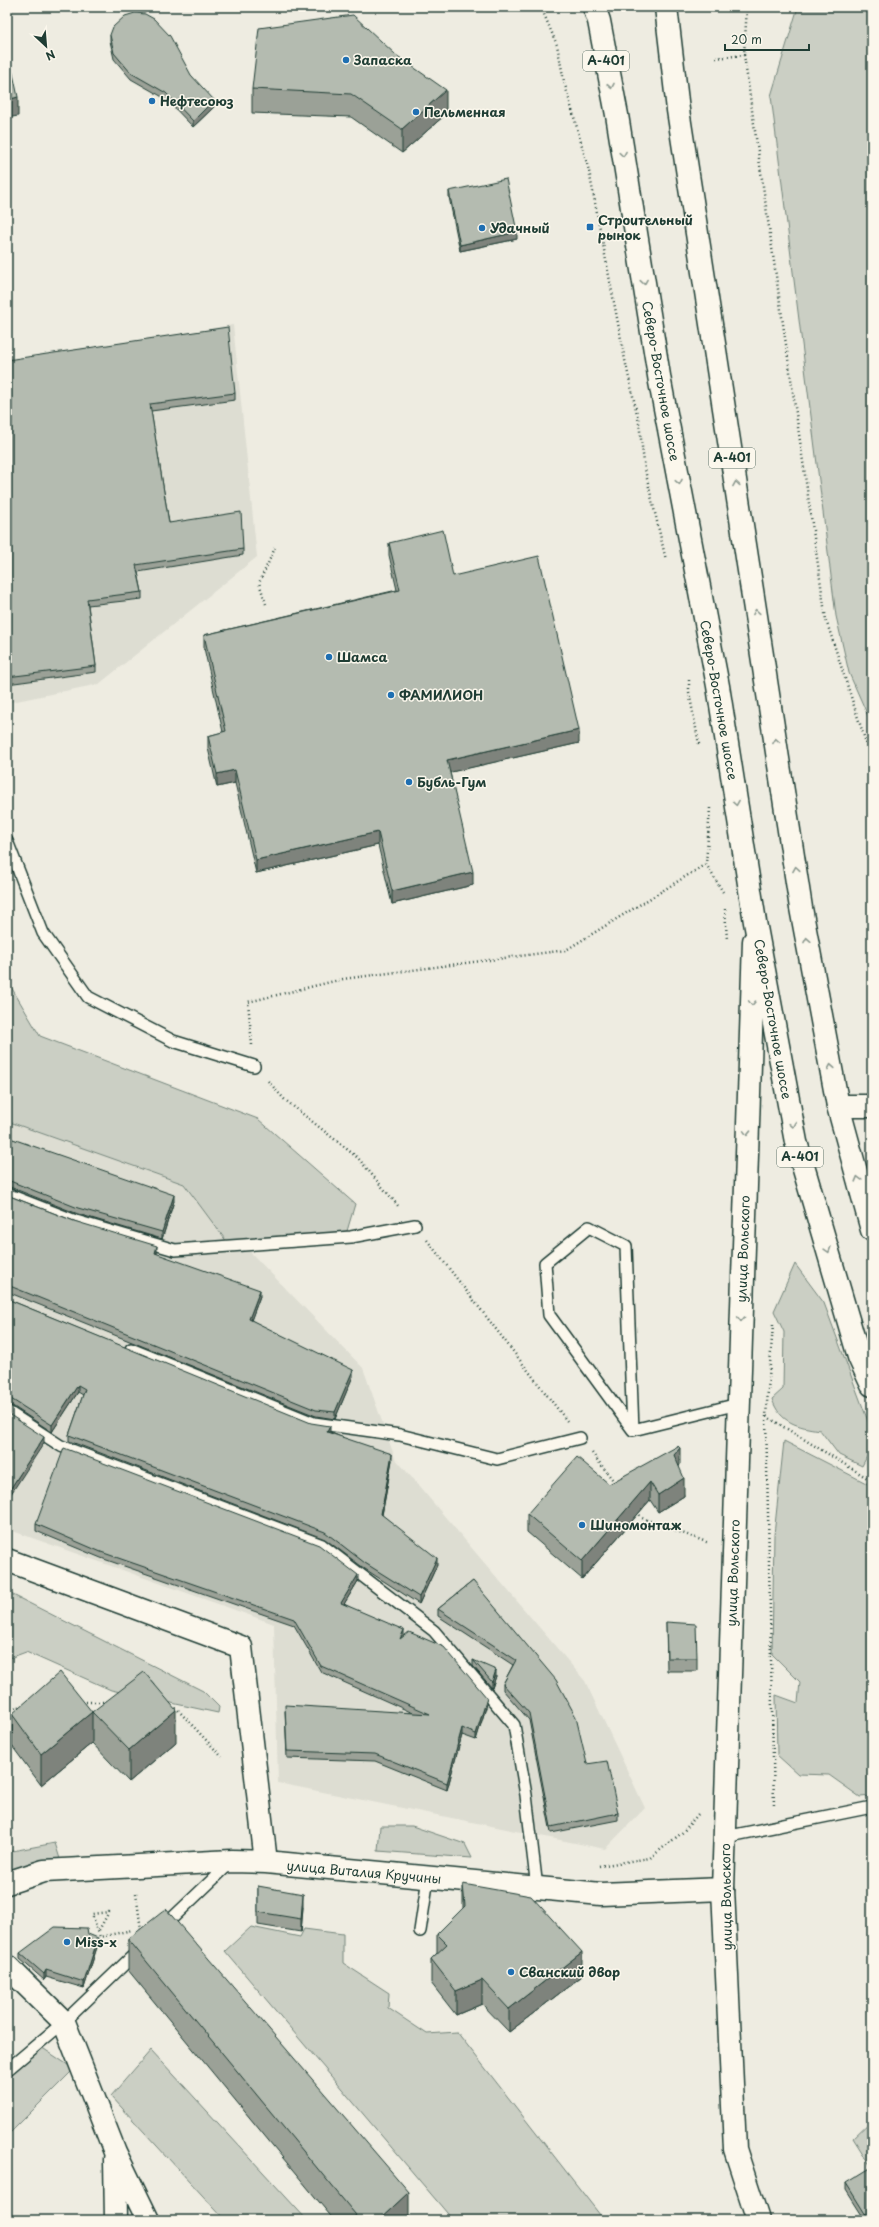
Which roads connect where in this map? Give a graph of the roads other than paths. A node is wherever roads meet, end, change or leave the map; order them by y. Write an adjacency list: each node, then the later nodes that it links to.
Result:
1 (594, 7): 4 (main road, Северо-Восточное шоссе / А-401, one-way to 4)
2 (666, 7): 6 (main road, А-401, one-way to 2)
3 (7, 842): 5 (lane)
4 (755, 922): 12 (main road, Северо-Восточное шоссе / А-401, one-way to 12); 13 (main road, улица Вольского, one-way to 13)
5 (254, 1066)
6 (838, 1106): 7 (main road); 10 (main road, А-401, one-way to 6)
7 (872, 1106)
8 (7, 1194): 9 (lane)
9 (415, 1225)
10 (872, 1230)
11 (122, 1346): 16 (lane)
12 (872, 1385)
13 (738, 1404): 15 (lane); 19 (main road, улица Вольского)
14 (7, 1411): 24 (lane)
15 (633, 1430): 15 (lane)
16 (580, 1438)
17 (7, 1560): 21 (main road)
18 (872, 1807): 19 (lane)
19 (725, 1837): 25 (main road, улица Вольского)
20 (232, 1861): 21 (main road, улица Виталия Кручины); 23 (main road, улица Виталия Кручины); 28 (lane)
21 (266, 1862): 22 (main road, улица Виталия Кручины)
22 (428, 1878): 24 (main road, улица Виталия Кручины); 26 (lane)
23 (7, 1883)
24 (537, 1888): 25 (main road, улица Виталия Кручины)
25 (723, 1889): 33 (main road, улица Вольского)
26 (420, 1931)
27 (7, 1966): 28 (main road)
28 (64, 2022): 29 (lane); 30 (main road)
29 (7, 2070)
30 (115, 2152): 31 (main road); 32 (main road)
31 (116, 2220)
32 (148, 2220)
33 (758, 2220)

